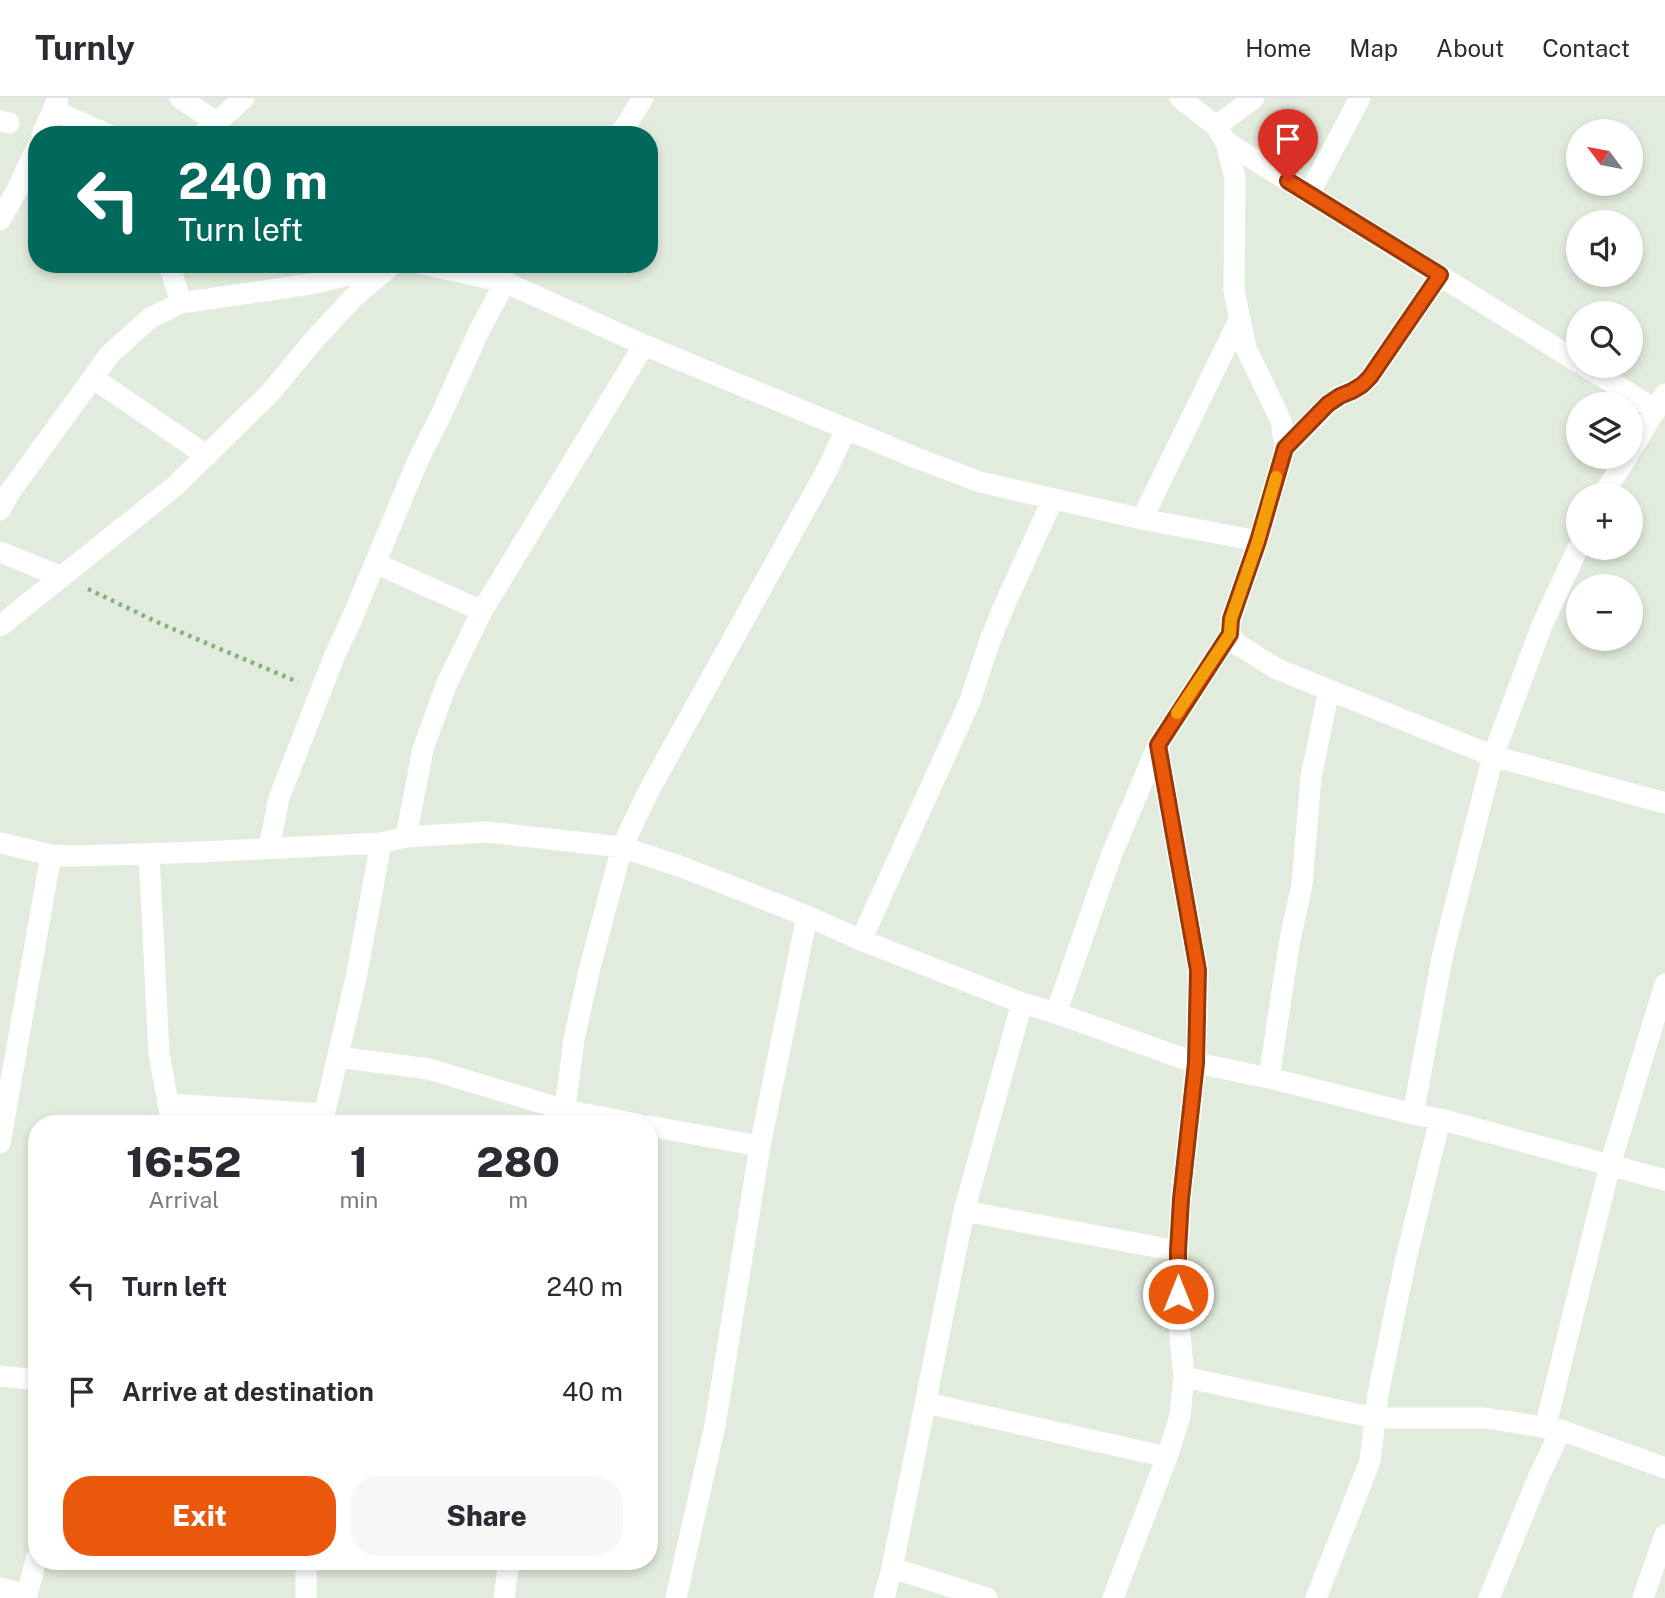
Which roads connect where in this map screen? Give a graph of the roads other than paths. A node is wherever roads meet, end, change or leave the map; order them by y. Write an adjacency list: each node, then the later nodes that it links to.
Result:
1 (180, 98): 10 (street)
2 (244, 98): 11 (street)
3 (643, 98): 12 (street)
4 (1180, 98): 13 (street)
5 (1254, 98): 13 (street)
6 (1360, 98): 15 (street)
7 (56, 104): 8 (street); 9 (street)
8 (46, 126)
9 (94, 126)
10 (207, 126)
11 (211, 126)
12 (626, 126)
13 (1221, 134): 15 (street); 24 (street)
14 (28, 168): 16 (street)
15 (1308, 194): 21 (street)
16 (0, 220)
17 (172, 273): 23 (street)
18 (356, 273): 23 (street)
19 (382, 273): 33 (street)
20 (464, 273): 22 (street)
21 (1440, 275): 26 (street); 32 (street)
22 (505, 282): 25 (street); 40 (street)
23 (181, 303): 27 (street)
24 (1240, 318): 32 (street); 36 (street)
25 (644, 345): 30 (street); 42 (street)
26 (1566, 354)
27 (93, 378): 33 (street); 35 (street)
28 (1610, 378): 29 (street)
29 (1660, 402): 31 (street)
30 (846, 429): 34 (street); 52 (street)
31 (1643, 430)
32 (1285, 448): 37 (street)
33 (207, 456): 41 (street)
34 (1053, 499): 36 (street); 57 (street)
35 (0, 510)
36 (1142, 519): 37 (street)
37 (1258, 541): 44 (street)
38 (0, 552): 41 (street)
39 (1572, 560): 47 (street)
40 (374, 563): 42 (street); 53 (street)
41 (62, 577): 43 (street)
42 (482, 611): 49 (street)
43 (0, 626)
44 (1230, 634): 45 (street); 46 (street)
45 (1329, 690): 47 (street); 63 (street)
46 (1158, 745): 60 (street); 62 (street)
47 (1493, 756): 48 (street); 65 (street)
48 (1665, 803)
49 (406, 837): 50 (street); 52 (street)
50 (381, 843): 53 (street); 61 (street)
51 (0, 844): 55 (street)
52 (622, 847): 56 (street); 69 (street)
53 (269, 848): 54 (street)
54 (149, 853): 55 (street); 64 (street)
55 (51, 855): 72 (street)
56 (807, 916): 57 (street); 73 (street)
57 (861, 940): 59 (street)
58 (1665, 984): 74 (street)
59 (1022, 1003): 60 (street); 76 (street)
60 (1056, 1013): 62 (street)
61 (338, 1057): 67 (street); 68 (street)
62 (1196, 1063): 63 (street); 77 (street)
63 (1269, 1078): 65 (street)
64 (170, 1114): 66 (street)
65 (1413, 1114): 70 (street)
66 (201, 1115)
67 (324, 1115)
68 (558, 1115)
69 (564, 1115)
70 (1440, 1119): 74 (street); 82 (street)
71 (658, 1128): 73 (street)
72 (0, 1143)
73 (760, 1146): 95 (street)
74 (1610, 1165): 75 (street); 83 (street)
75 (1665, 1180)
76 (964, 1211): 77 (street); 81 (street)
77 (1178, 1251): 79 (street)
78 (0, 1377): 80 (street)
79 (1184, 1377): 82 (street); 84 (street)
80 (28, 1379)
81 (926, 1404): 84 (street); 87 (street)
82 (1376, 1418): 83 (street); 99 (street)
83 (1553, 1429): 85 (street); 100 (street)
84 (1167, 1458): 98 (street)
85 (1665, 1468)
86 (1665, 1535): 101 (street)
87 (892, 1568): 96 (street); 97 (street)
88 (33, 1570): 92 (street)
89 (306, 1570): 93 (street)
90 (508, 1570): 94 (street)
91 (0, 1588): 92 (street)
92 (26, 1596)
93 (306, 1598)
94 (504, 1598)
95 (676, 1598)
96 (884, 1598)
97 (987, 1598)
98 (1113, 1598)
99 (1316, 1598)
100 (1489, 1598)
101 (1643, 1598)

